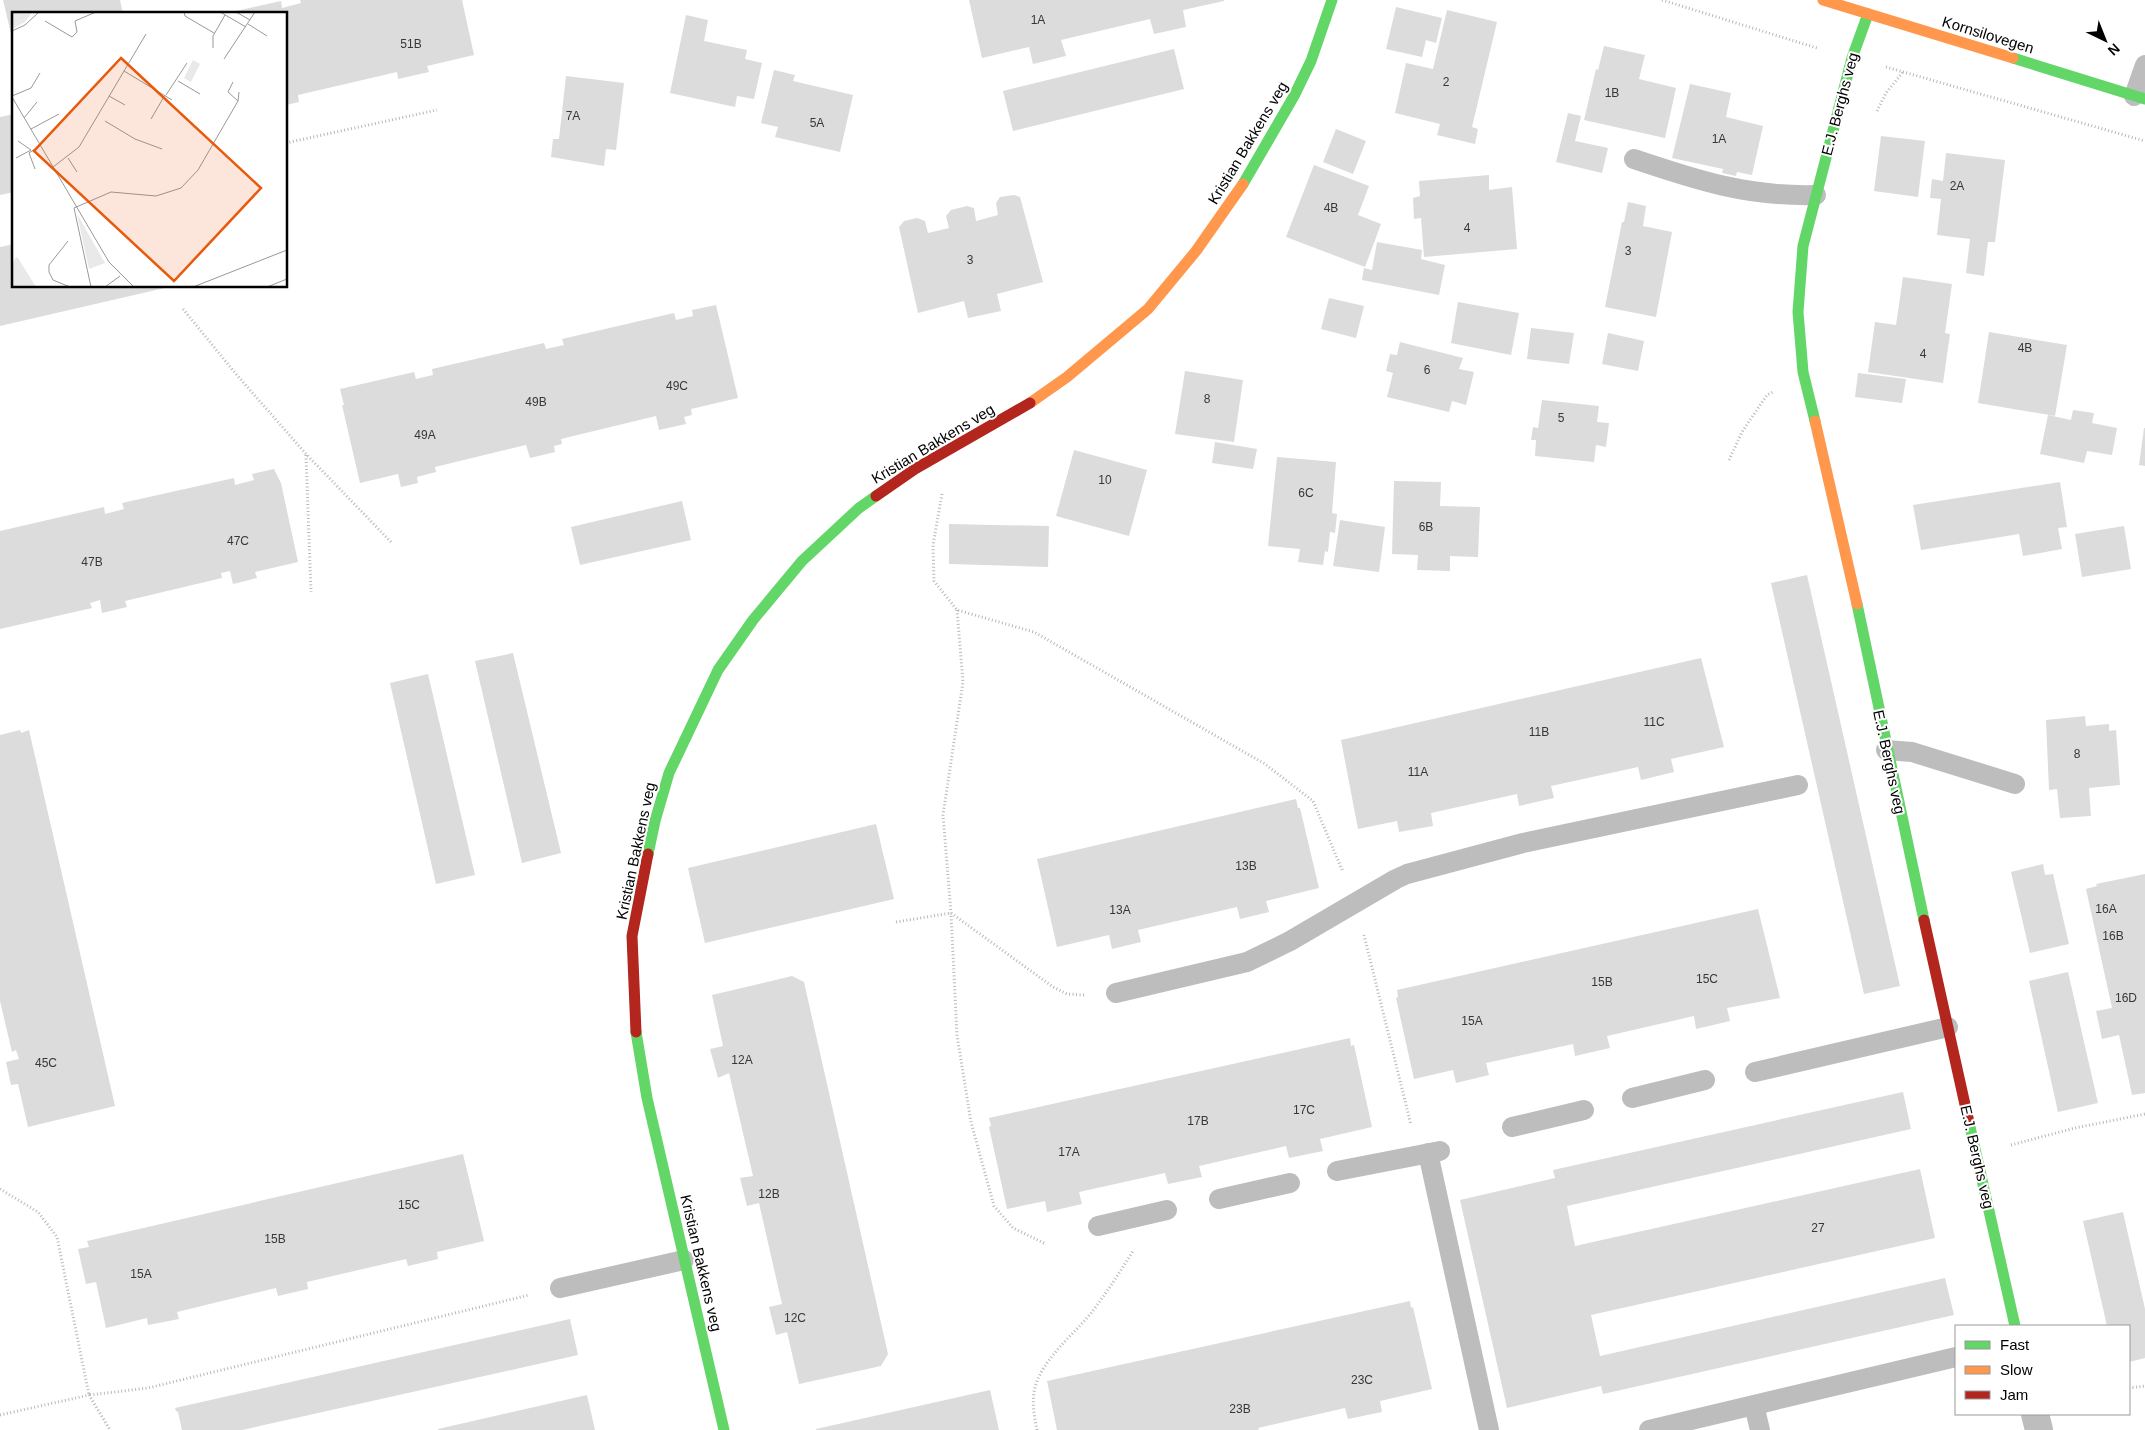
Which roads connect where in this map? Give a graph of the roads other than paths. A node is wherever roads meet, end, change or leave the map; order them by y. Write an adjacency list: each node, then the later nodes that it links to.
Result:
1 (1332, 0): 23 (street, Kristian Bakkens veg)
2 (1823, 0): 3 (street, Kornsilovegen)
3 (1868, 14): 5 (street, Kornsilovegen); 7 (street, E.J. Berghs veg)
4 (2145, 66): 5 (lane)
5 (2140, 97)
6 (1634, 159): 7 (lane)
7 (1816, 195): 8 (street, E.J. Berghs veg)
8 (1886, 750): 9 (lane); 12 (street, E.J. Berghs veg)
9 (2015, 784)
10 (1798, 785): 11 (lane)
11 (1116, 992)
12 (1948, 1027): 13 (lane); 25 (street, E.J. Berghs veg)
13 (1756, 1072)
14 (1705, 1080): 15 (lane)
15 (1632, 1098)
16 (1584, 1110): 17 (lane)
17 (1512, 1127)
18 (1336, 1171): 30 (lane)
19 (1290, 1183): 20 (lane)
20 (1219, 1199)
21 (1167, 1210): 22 (lane)
22 (1098, 1226)
23 (684, 1260): 24 (lane); 29 (street, Kristian Bakkens veg)
24 (560, 1288)
25 (2015, 1325)
26 (1955, 1358): 27 (lane)
27 (1754, 1406): 31 (lane); 32 (lane)
28 (2035, 1415): 33 (street)
29 (724, 1430)
30 (1489, 1430)
31 (1649, 1430)
32 (1760, 1430)
33 (2038, 1430)

